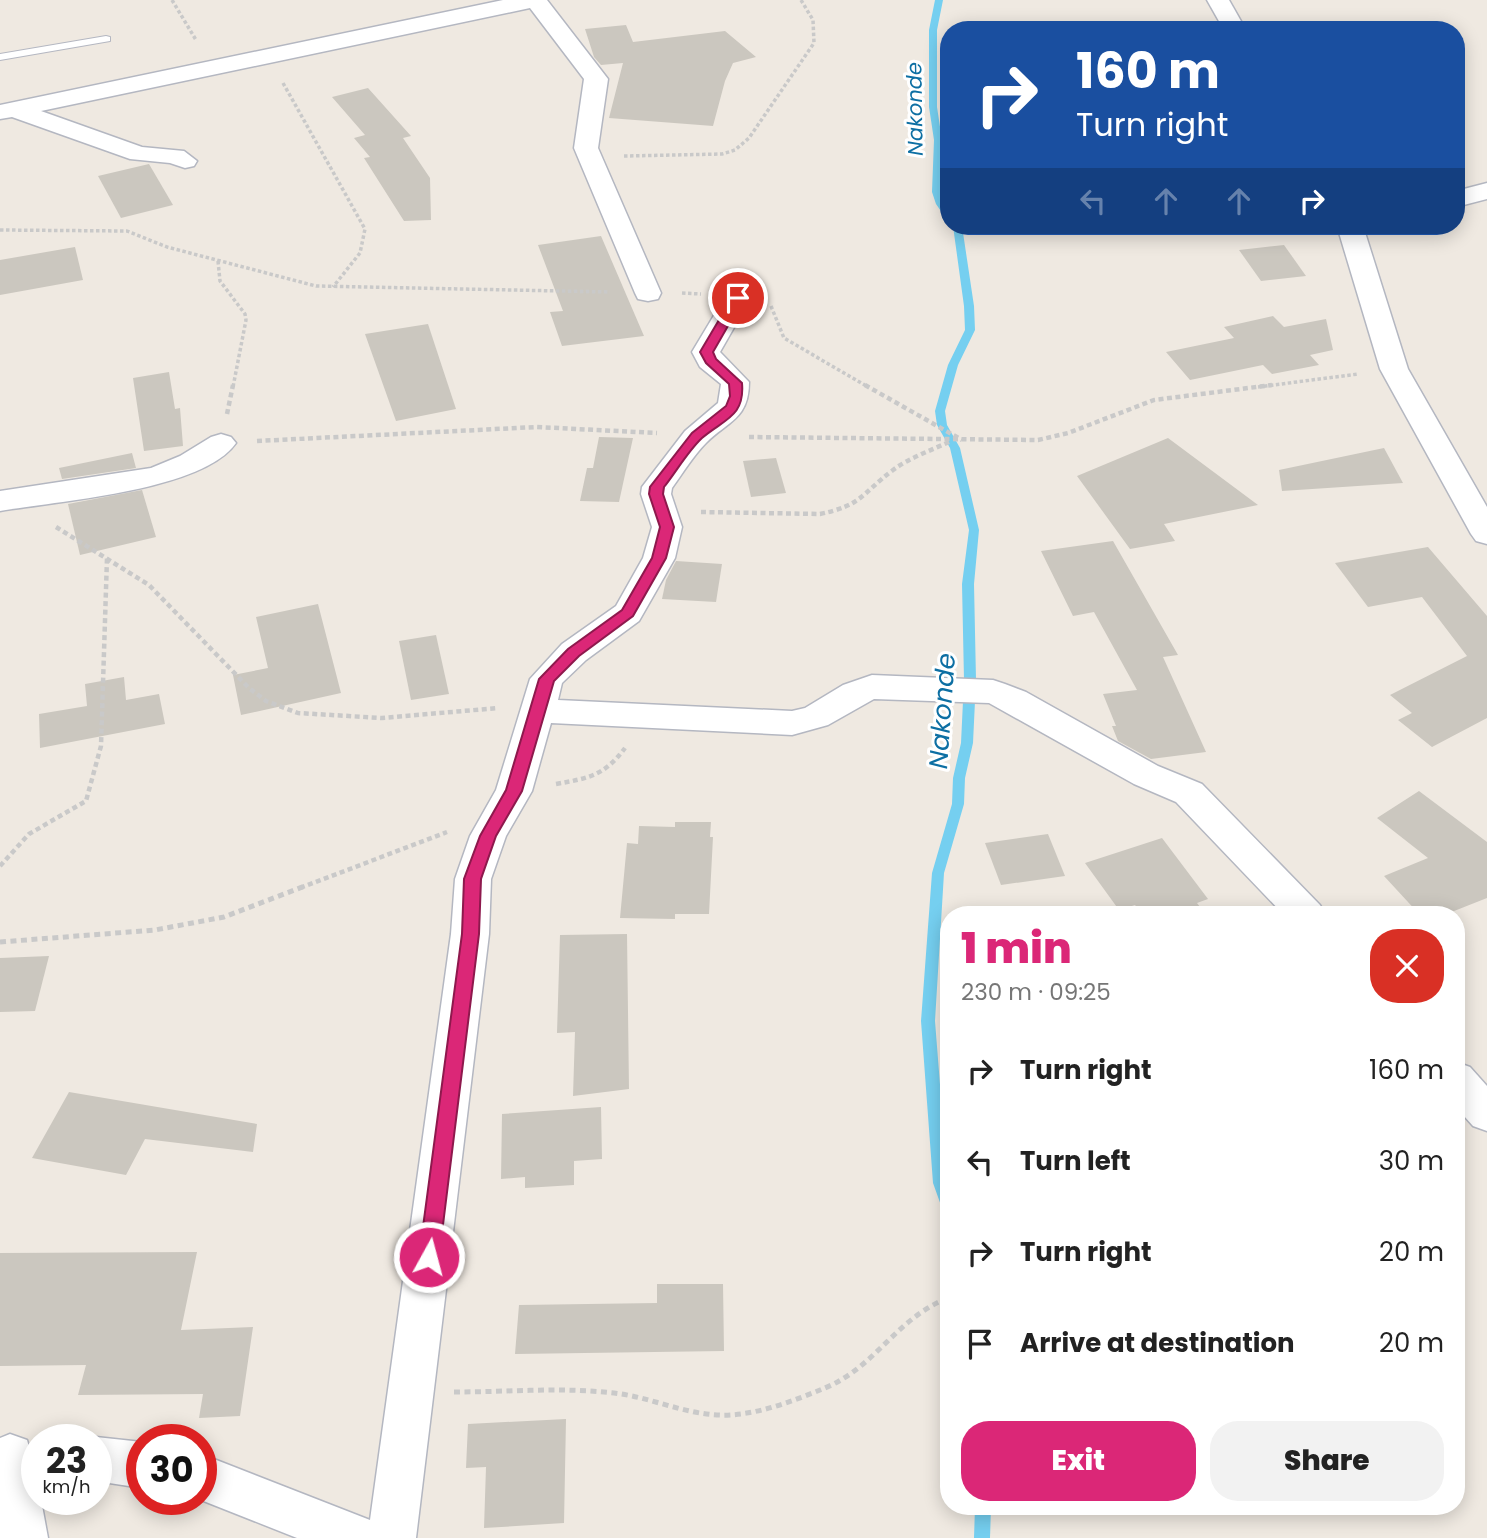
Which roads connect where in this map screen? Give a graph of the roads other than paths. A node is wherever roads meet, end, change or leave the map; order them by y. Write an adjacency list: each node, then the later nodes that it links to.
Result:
1 (423, 0): 5 (street)
2 (536, 0): 5 (street); 13 (street)
3 (1217, 0): 4 (street)
4 (1230, 21)
5 (410, 27): 8 (street)
6 (106, 39): 7 (lane)
7 (0, 57)
8 (7, 110): 9 (street)
9 (185, 160)
10 (1487, 191): 11 (street)
11 (1465, 197)
12 (1353, 235): 17 (street)
13 (648, 293)
14 (738, 298): 18 (street)
15 (222, 443): 16 (street)
16 (6, 501)
17 (1487, 534)
18 (539, 708): 19 (street); 26 (street)
19 (1298, 906)
20 (1465, 1089): 21 (street)
21 (1487, 1114)
22 (16, 1455): 24 (street)
23 (217, 1483): 25 (street)
24 (24, 1538)
25 (357, 1538)
26 (392, 1538)

